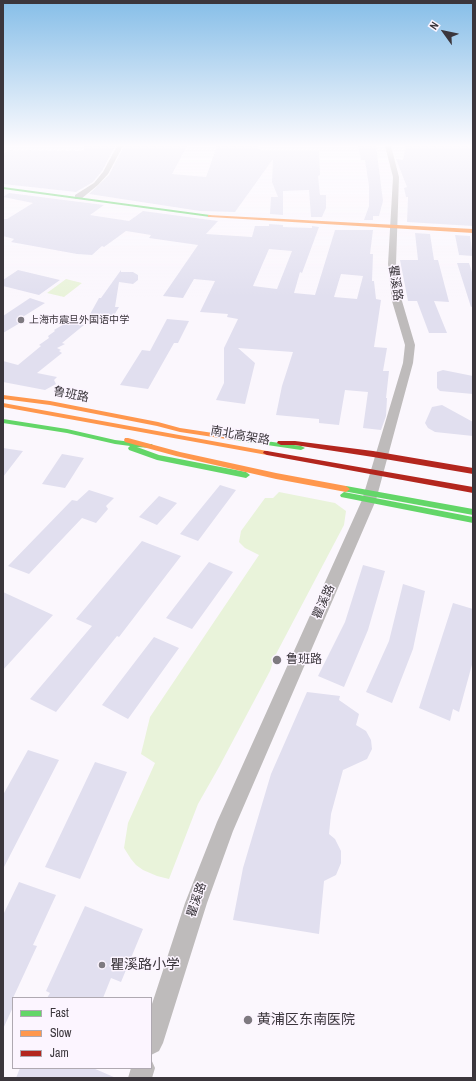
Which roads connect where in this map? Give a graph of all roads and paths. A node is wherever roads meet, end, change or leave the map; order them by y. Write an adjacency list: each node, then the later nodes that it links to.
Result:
1 (73, 196): 3 (main road)
2 (395, 196): 4 (street, 瞿溪路)
3 (78, 197): 4 (main road)
4 (394, 227): 5 (main road); 16 (street, 瞿溪路)
5 (473, 232)
6 (3, 397): 11 (main road, 鲁班路)
7 (3, 405): 12 (main road, 南北高架路)
8 (3, 417): 14 (main road, 南北高架路)
9 (3, 421): 14 (main road)
10 (182, 421): 11 (main road, 鲁班路)
11 (158, 424): 16 (main road, 鲁班路)
12 (120, 426): 15 (main road); 24 (main road, 南北高架路)
13 (213, 426): 16 (main road, 鲁班路)
14 (114, 439): 17 (main road, 南北高架路); 23 (main road); 26 (main road)
15 (250, 442): 19 (main road); 21 (main road)
16 (381, 456): 18 (main road, 鲁班路); 20 (main road, 鲁班路); 23 (street, 瞿溪路)
17 (254, 461)
18 (473, 467)
19 (473, 471)
20 (473, 476)
21 (473, 481)
22 (387, 485): 23 (main road)
23 (368, 490): 25 (main road); 27 (main road); 28 (street, 瞿溪路)
24 (473, 490)
25 (473, 507)
26 (473, 512)
27 (473, 520)
28 (152, 1039)

